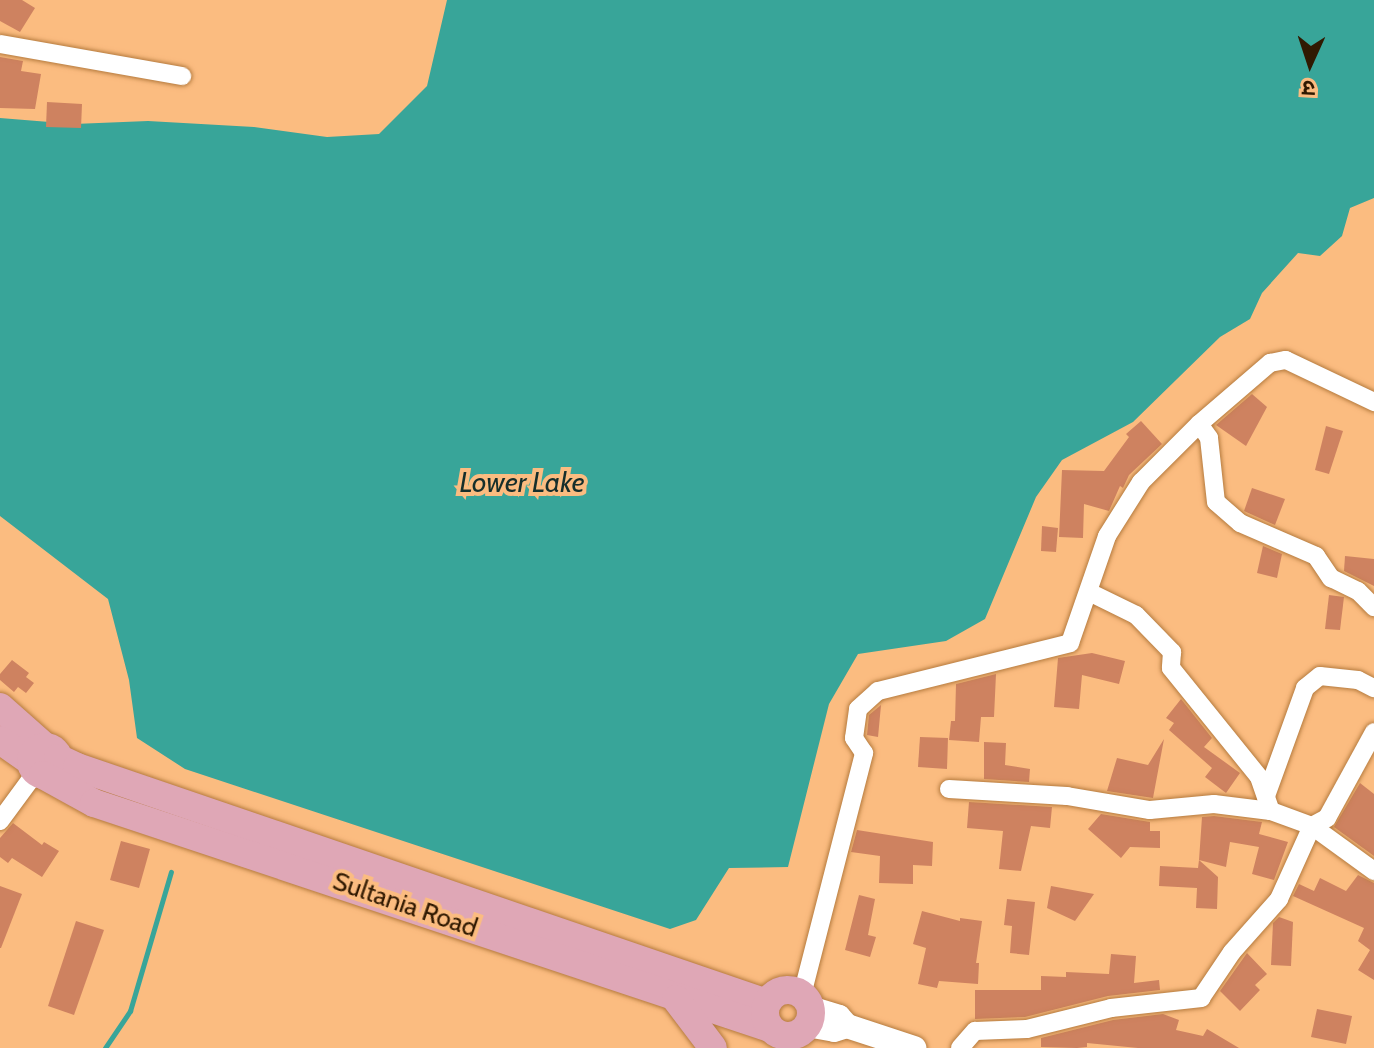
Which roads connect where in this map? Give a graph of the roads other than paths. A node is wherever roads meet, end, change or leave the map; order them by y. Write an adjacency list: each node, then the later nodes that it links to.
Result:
1 (0, 44): 2 (street)
2 (182, 76)
3 (1374, 402): 4 (street)
4 (1199, 424): 5 (street); 6 (street)
5 (1089, 592): 13 (street); 18 (street)
6 (1374, 607)
7 (1374, 688): 13 (street)
8 (0, 707): 11 (main road, Sultania Road)
9 (1374, 732): 15 (street)
10 (0, 740): 11 (main road, Sultania Road)
11 (43, 763): 14 (street); 17 (main road, Sultania Road); 18 (main road, Sultania Road)
12 (949, 789): 13 (street)
13 (1268, 803): 15 (street)
14 (0, 821)
15 (1312, 826): 16 (street); 21 (street)
16 (1374, 871)
17 (676, 999): 18 (main road, Sultania Road); 19 (main road)
18 (788, 1020): 20 (main road)
19 (713, 1048)
20 (914, 1048)
21 (960, 1048)

